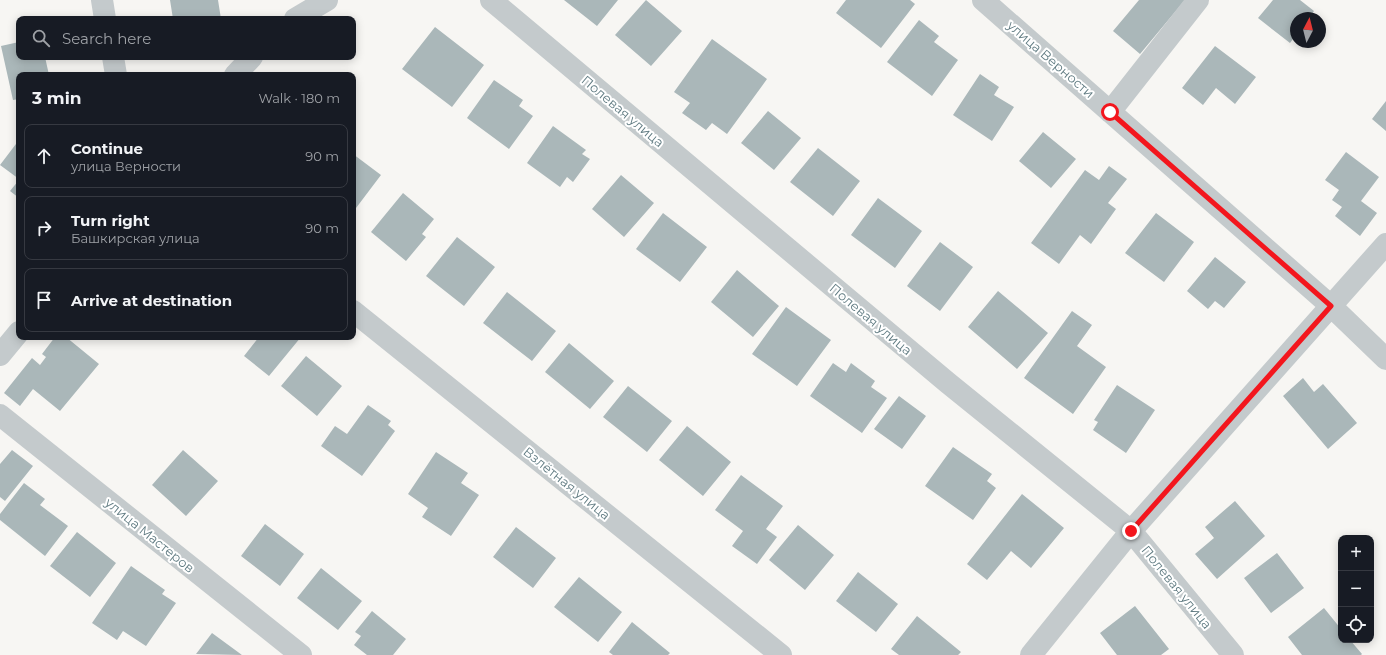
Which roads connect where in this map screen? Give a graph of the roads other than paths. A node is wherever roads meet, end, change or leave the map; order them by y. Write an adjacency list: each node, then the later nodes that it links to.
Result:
1 (102, 0): 6 (street)
2 (327, 0): 7 (street)
3 (491, 0): 20 (street, Полевая улица)
4 (983, 0): 12 (street, улица Верности)
5 (1198, 0): 12 (street)
6 (105, 16)
7 (300, 16)
8 (114, 60): 10 (street)
9 (249, 60): 11 (street)
10 (116, 72)
11 (238, 72)
12 (1110, 112): 14 (street, улица Верности)
13 (1386, 244): 14 (street)
14 (1331, 306): 18 (street, улица Верности); 20 (street)
15 (356, 313): 22 (street, Взлётная улица)
16 (16, 336): 17 (street)
17 (0, 355)
18 (1386, 359)
19 (0, 415): 21 (street, улица Мастеров)
20 (1131, 531): 23 (street); 24 (street, Полевая улица)
21 (300, 655)
22 (781, 655)
23 (1032, 655)
24 (1233, 655)

